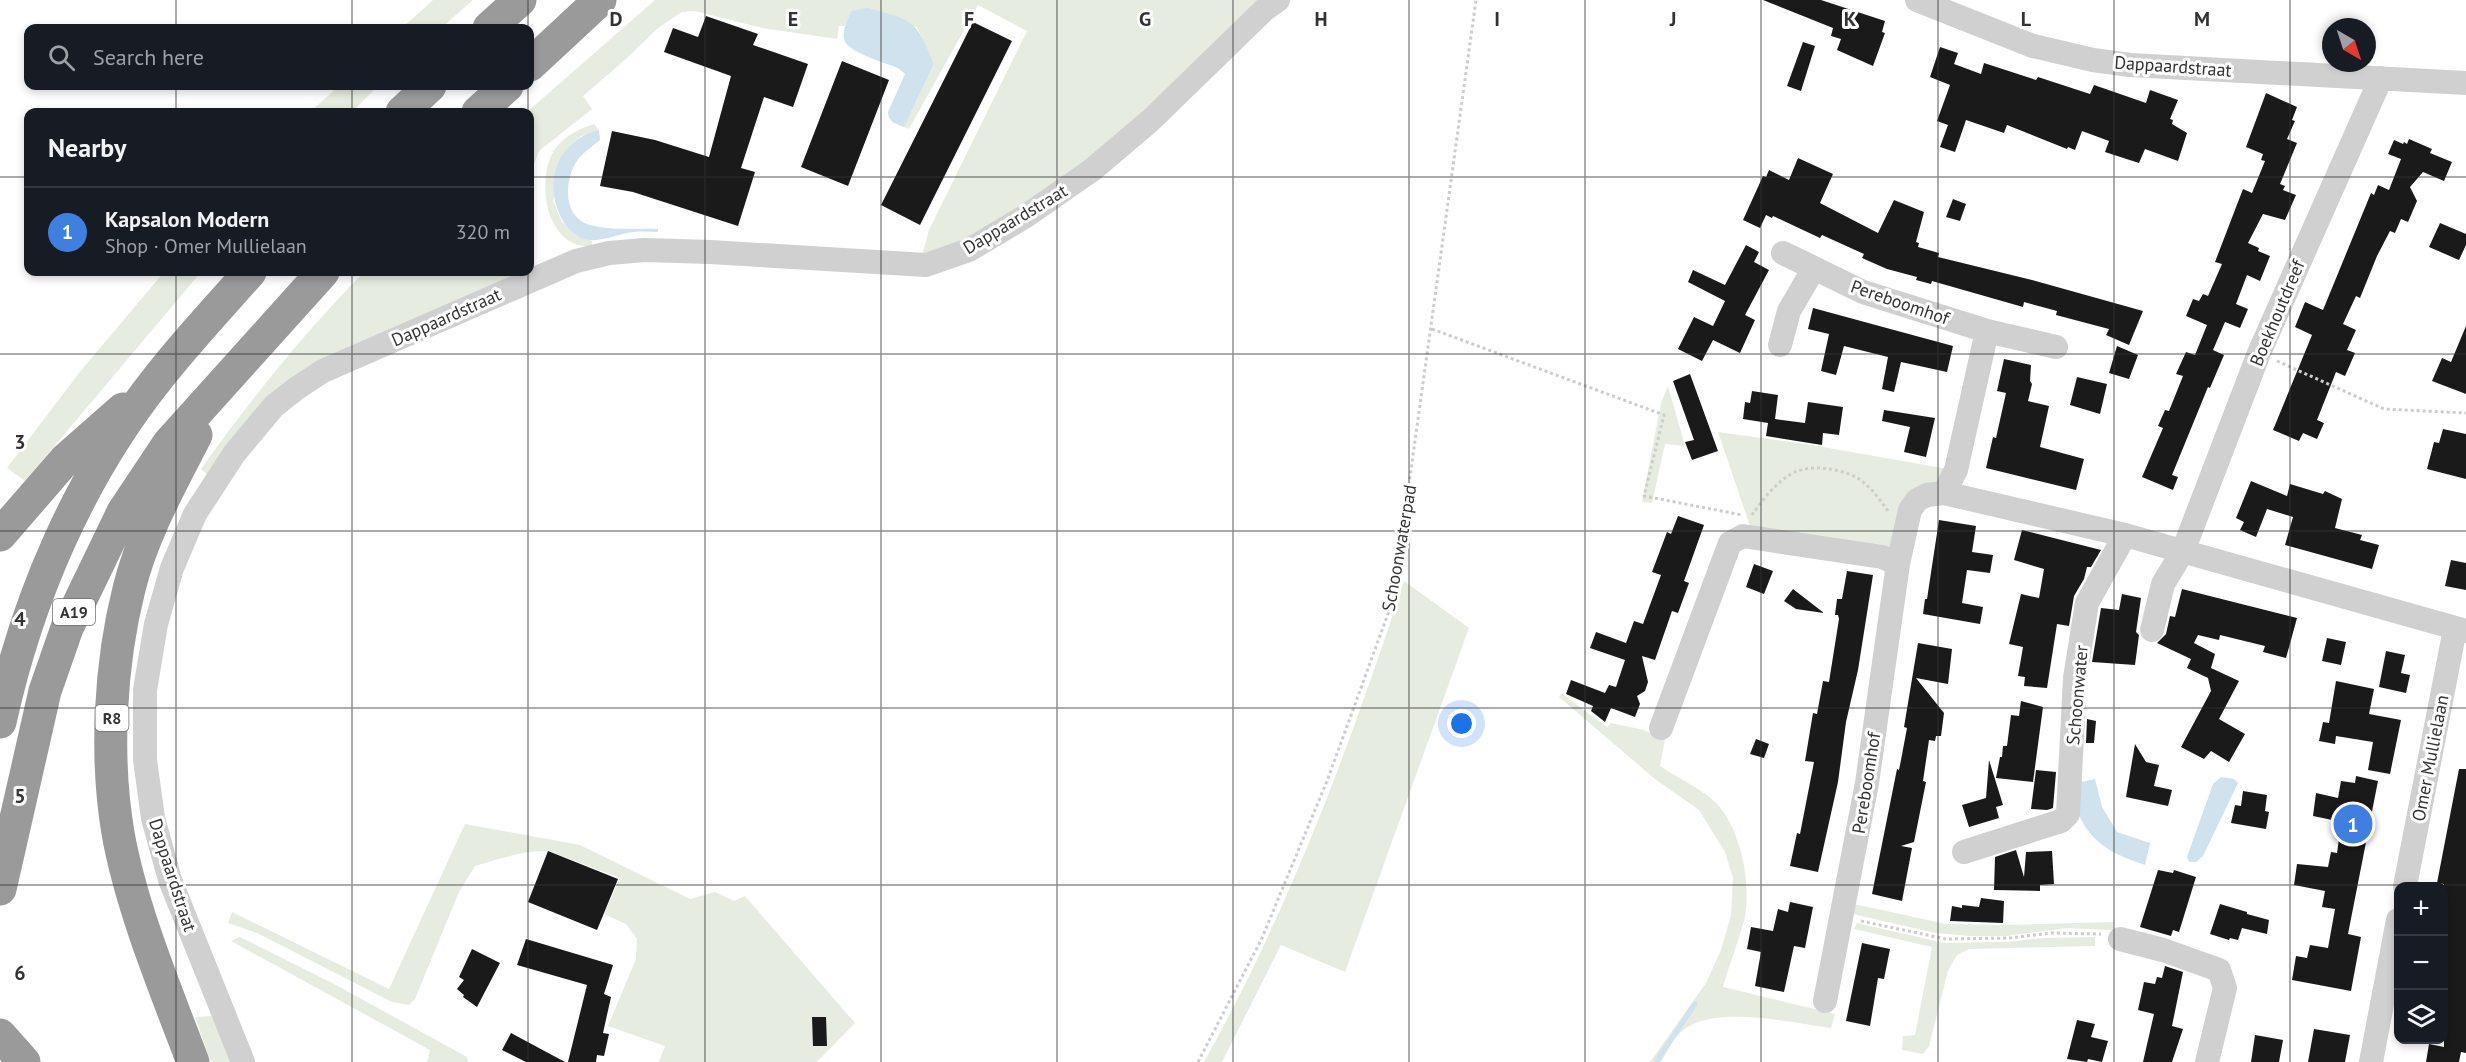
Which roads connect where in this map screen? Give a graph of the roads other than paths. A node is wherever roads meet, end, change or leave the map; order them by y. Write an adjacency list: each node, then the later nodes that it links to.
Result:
1 (520, 0): 5 (highway)
2 (1278, 0): 40 (street, Dappaardstraat)
3 (1917, 0): 7 (street, Dappaardstraat)
4 (598, 4): 6 (highway)
5 (493, 24)
6 (534, 61)
7 (2381, 78): 8 (street, Dappaardstraat); 25 (street, Boekhoutdreef)
8 (2466, 83)
9 (426, 90): 11 (highway)
10 (503, 90): 12 (highway)
11 (406, 108)
12 (482, 108)
13 (1783, 253): 14 (street, Pereboomhof)
14 (1814, 268): 17 (street, Pereboomhof); 18 (street)
15 (247, 276): 20 (highway)
16 (319, 276): 21 (highway, A19)
17 (1987, 330): 19 (street, Pereboomhof); 22 (street)
18 (1780, 345)
19 (2056, 346)
20 (158, 378): 23 (highway); 29 (highway)
21 (220, 384): 33 (highway, A19); 39 (highway, R8)
22 (1944, 493): 24 (street, Pereboomhof); 26 (street, Pereboomhof)
23 (0, 535)
24 (2125, 535): 25 (street); 31 (street, Schoonwater)
25 (2183, 551): 27 (street); 28 (street)
26 (1898, 564): 30 (street); 36 (street, Pereboomhof)
27 (2152, 630)
28 (2461, 630): 32 (street, Omer Mullielaan)
29 (0, 722)
30 (1661, 728)
31 (1964, 852)
32 (2406, 882)
33 (0, 890)
34 (2395, 936): 42 (street)
35 (2120, 939): 41 (street)
36 (1825, 1002)
37 (0, 1035): 38 (highway)
38 (24, 1062)
39 (193, 1062)
40 (243, 1062)
41 (2207, 1062)
42 (2371, 1062)

